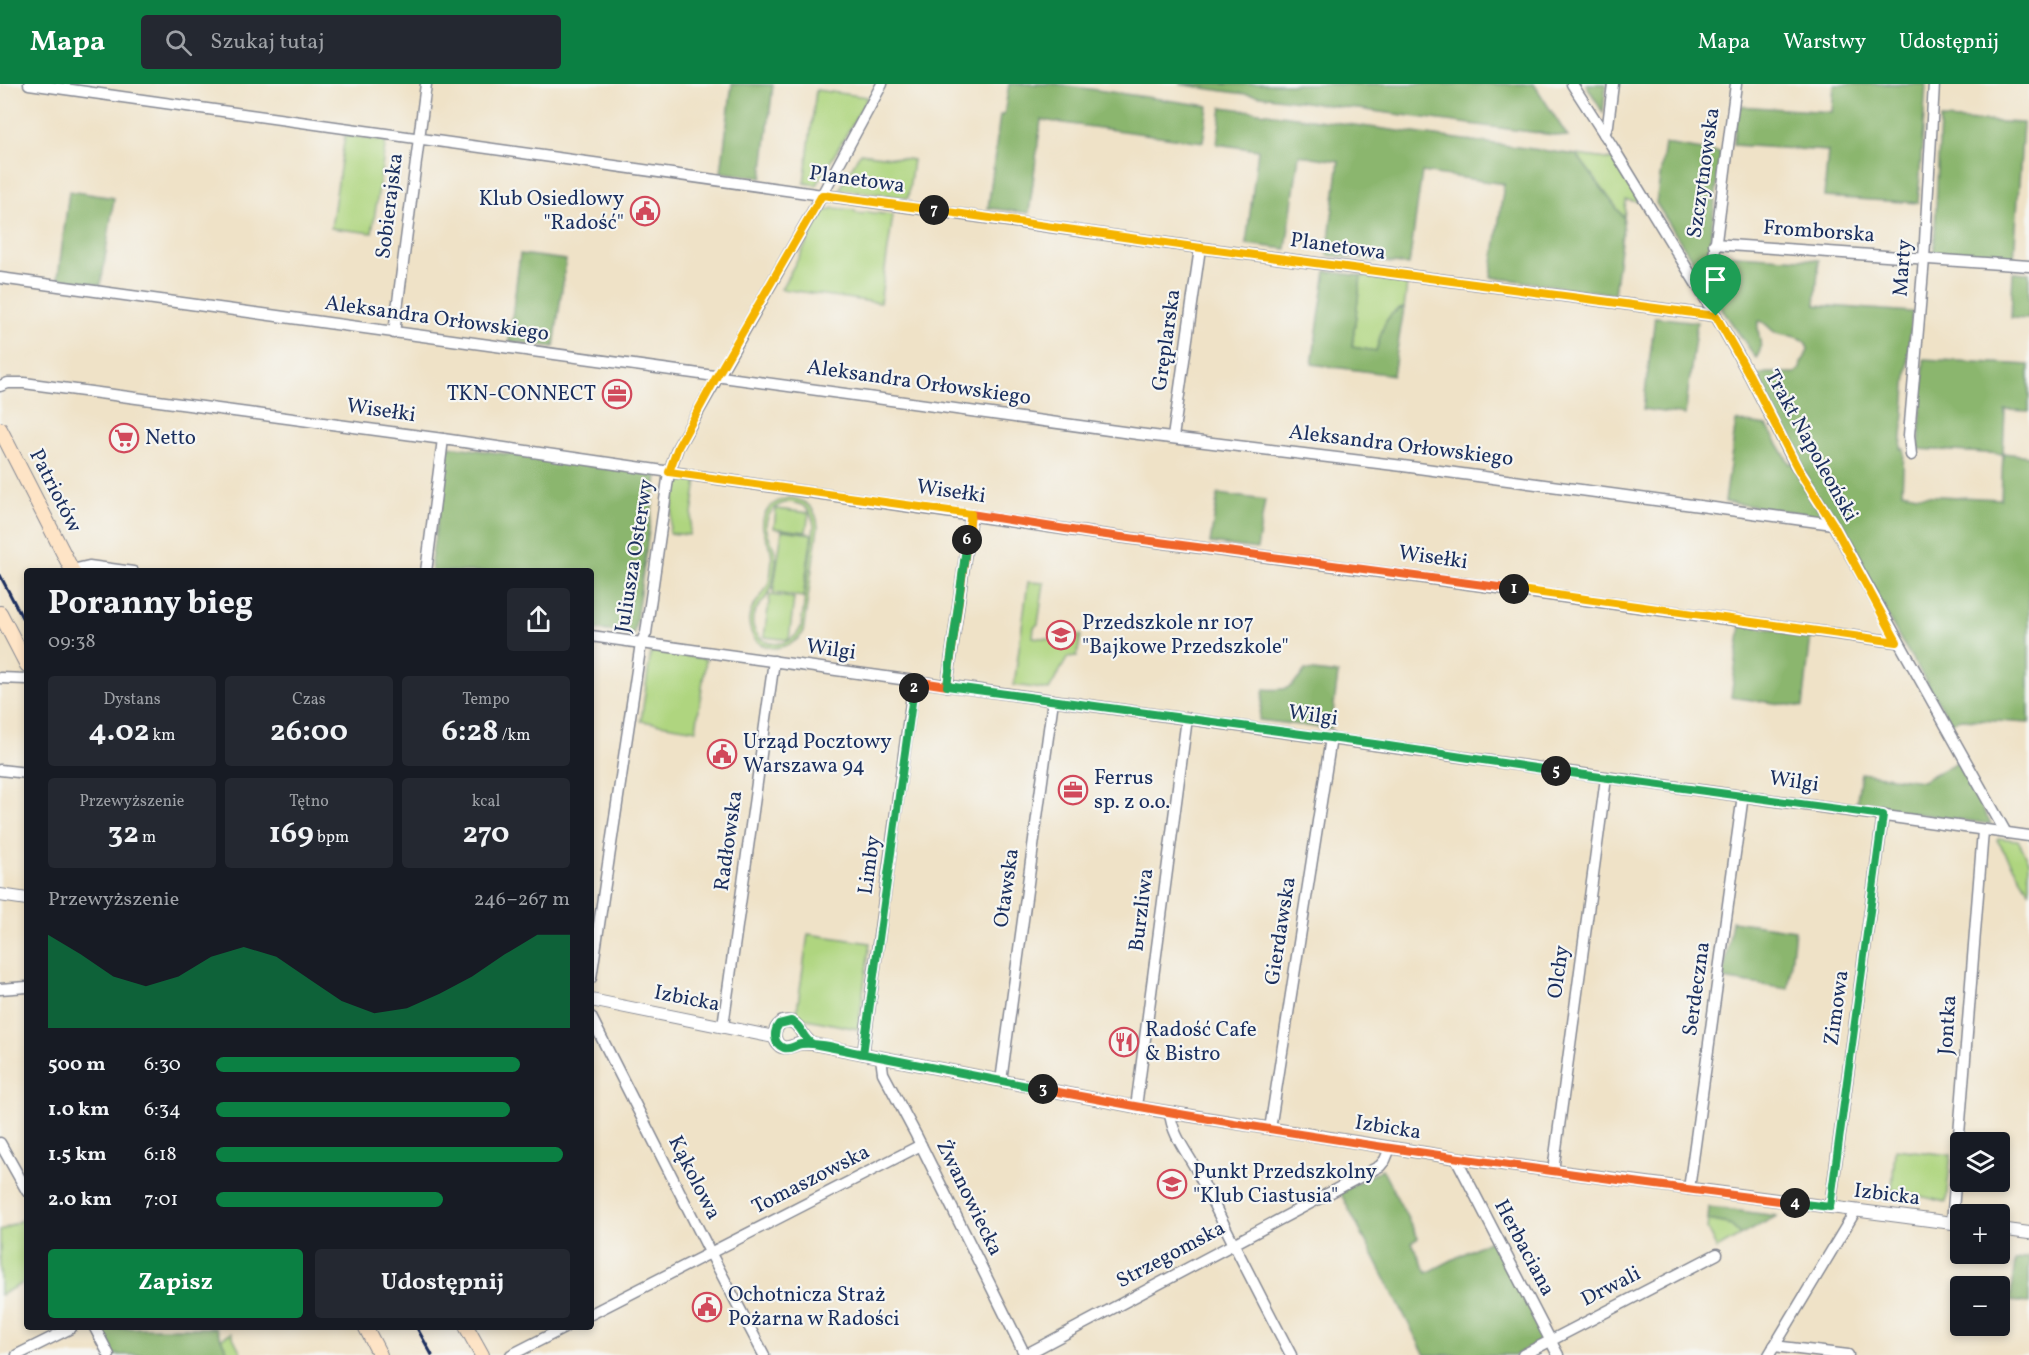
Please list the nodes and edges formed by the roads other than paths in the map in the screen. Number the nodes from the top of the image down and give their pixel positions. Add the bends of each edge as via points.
1 (29, 84) edge
2 (426, 84) edge
3 (882, 84) edge
4 (1572, 84) edge
5 (1612, 84) edge
6 (1736, 84) edge
7 (1934, 84) edge
8 (1604, 134) junction
9 (418, 138) junction
10 (822, 195) junction
11 (1714, 244) junction
12 (1200, 248) junction
13 (1924, 259) junction
14 (2029, 266) edge
15 (0, 278) edge
16 (1708, 304) junction
17 (1716, 316) junction
18 (394, 333) junction
19 (717, 376) junction
20 (0, 386) edge
21 (0, 429) edge
22 (1173, 437) junction
23 (443, 439) junction
24 (1911, 455) dead end
25 (669, 472) junction
26 (971, 514) junction
27 (1833, 524) junction
28 (71, 568) edge
29 (83, 568) edge
30 (104, 568) edge
31 (426, 568) edge
32 (0, 613) edge
33 (594, 636) edge
34 (1897, 642) junction
35 (641, 643) junction
36 (24, 659) edge
37 (774, 661) junction
38 (0, 678) edge
39 (24, 679) edge
40 (915, 681) junction
41 (947, 686) junction
42 (1053, 700) junction
43 (1187, 718) junction
44 (1331, 738) junction
45 (0, 770) edge
46 (24, 773) edge
47 (1606, 778) junction
48 (1743, 795) junction
49 (1883, 815) junction
50 (1983, 831) junction
51 (2006, 833) junction
52 (2029, 836) edge
53 (0, 895) edge
54 (24, 899) edge
55 (594, 958) edge
56 (24, 987) edge
57 (0, 989) edge
58 (594, 1001) edge
59 (594, 1023) edge
60 (723, 1026) junction
61 (774, 1037) junction
62 (800, 1038) junction
63 (863, 1054) junction
64 (881, 1058) junction
65 (1001, 1081) junction
66 (1136, 1107) junction
67 (1170, 1113) junction
68 (1270, 1129) junction
69 (0, 1143) edge
70 (921, 1144) junction
71 (1390, 1148) junction
72 (1456, 1158) junction
73 (1552, 1171) junction
74 (24, 1186) edge
75 (1689, 1189) junction
76 (1957, 1204) edge
77 (1830, 1207) junction
78 (1856, 1210) junction
79 (1950, 1222) edge
80 (2010, 1230) edge
81 (2029, 1233) edge
82 (1233, 1244) junction
83 (711, 1254) junction
84 (1717, 1254) dead end
85 (594, 1312) edge
86 (67, 1330) edge
87 (96, 1330) edge
88 (367, 1330) edge
89 (468, 1330) edge
90 (560, 1330) edge
91 (1550, 1340) junction
92 (1771, 1350) edge
93 (17, 1355) edge
94 (109, 1355) edge
95 (380, 1355) edge
96 (482, 1355) edge
97 (512, 1355) edge
98 (765, 1355) edge
99 (1025, 1355) edge
100 (1291, 1355) edge
101 (1523, 1355) edge
102 (1558, 1355) edge
103 (1848, 1355) edge

1 - 9 street, Planetowa
2 - 9 street, Sobierajska
3 - 10 street, Juliusza Osterwy
4 - 8 street, Trakt Napoleoński
5 - 8 street
6 - 11 street, Szczytnowska
7 - 13 street, Marty
8 - 16 street, Trakt Napoleoński
9 - 10 street, Planetowa
9 - 18 street, Sobierajska
10 - 12 street, Planetowa
10 - 19 street, Juliusza Osterwy
11 - 13 street, Fromborska
11 - 16 street, Szczytnowska
12 - 17 street, Planetowa
12 - 22 street, Gręplarska
13 - 14 street, Fromborska
13 - 24 street, Marty via 1909,435
15 - 18 street, Aleksandra Orłowskiego
16 - 17 street, Trakt Napoleoński
17 - 27 street, Trakt Napoleoński via 1798,469
18 - 19 street, Aleksandra Orłowskiego
19 - 22 street, Aleksandra Orłowskiego
19 - 25 street, Juliusza Osterwy via 678,447
20 - 23 street, Wisełki via 24,382
21 - 28 main road, Patriotów
22 - 27 street, Aleksandra Orłowskiego
23 - 25 street, Wisełki
23 - 31 street
25 - 26 street, Wisełki
25 - 35 street, Juliusza Osterwy via 646,633
26 - 34 street, Wisełki
26 - 41 street
27 - 34 street, Trakt Napoleoński
29 - 30 street
32 - 36 main road
33 - 35 street, Wilgi
34 - 51 street, Trakt Napoleoński
35 - 37 street, Wilgi
35 - 55 street, Juliusza Osterwy
37 - 40 street, Wilgi
37 - 60 street, Radłowska
38 - 39 street
40 - 41 street, Wilgi
40 - 63 street, Limby
41 - 42 street, Wilgi
42 - 43 street, Wilgi
42 - 65 street, Otawska
43 - 44 street, Wilgi
43 - 66 street, Burzliwa
44 - 47 street, Wilgi
44 - 68 street, Gierdawska
45 - 46 street
47 - 48 street, Wilgi
47 - 73 street, Olchy
48 - 49 street, Wilgi
48 - 75 street, Serdeczna
49 - 50 street, Wilgi
49 - 77 street, Zimowa
50 - 51 street, Wilgi
50 - 76 street, Jontka
51 - 52 street, Wilgi
53 - 54 street
56 - 57 street
58 - 60 street, Izbicka
59 - 83 street, Kąkolowa
60 - 61 street, Izbicka
61 - 62 street via 777,1044 786,1048
61 - 62 street via 776,1027 787,1021 796,1023
62 - 63 street, Izbicka
63 - 64 street, Izbicka
64 - 65 street, Izbicka
64 - 70 street, Żwanowiecka via 883,1073
65 - 66 street, Izbicka
66 - 67 street, Izbicka
67 - 68 street, Izbicka
67 - 82 street via 1174,1131
68 - 71 street, Izbicka
69 - 74 street
70 - 83 street, Tomaszowska
70 - 99 street, Żwanowiecka
71 - 72 street, Izbicka
71 - 82 street, Strzegomska via 1380,1166
72 - 73 street, Izbicka
72 - 91 street, Herbaciana
73 - 75 street, Izbicka
75 - 77 street, Izbicka
77 - 78 street, Izbicka
78 - 79 street, Izbicka
78 - 92 street
80 - 81 street
82 - 99 street, Strzegomska
82 - 100 street
83 - 85 street, Tomaszowska
83 - 98 street, Kąkolowa
84 - 91 street, Drwali
86 - 93 street
87 - 94 street
88 - 95 main road
89 - 96 main road
90 - 97 street
91 - 101 street, Drwali
91 - 102 street, Herbaciana
92 - 103 street

